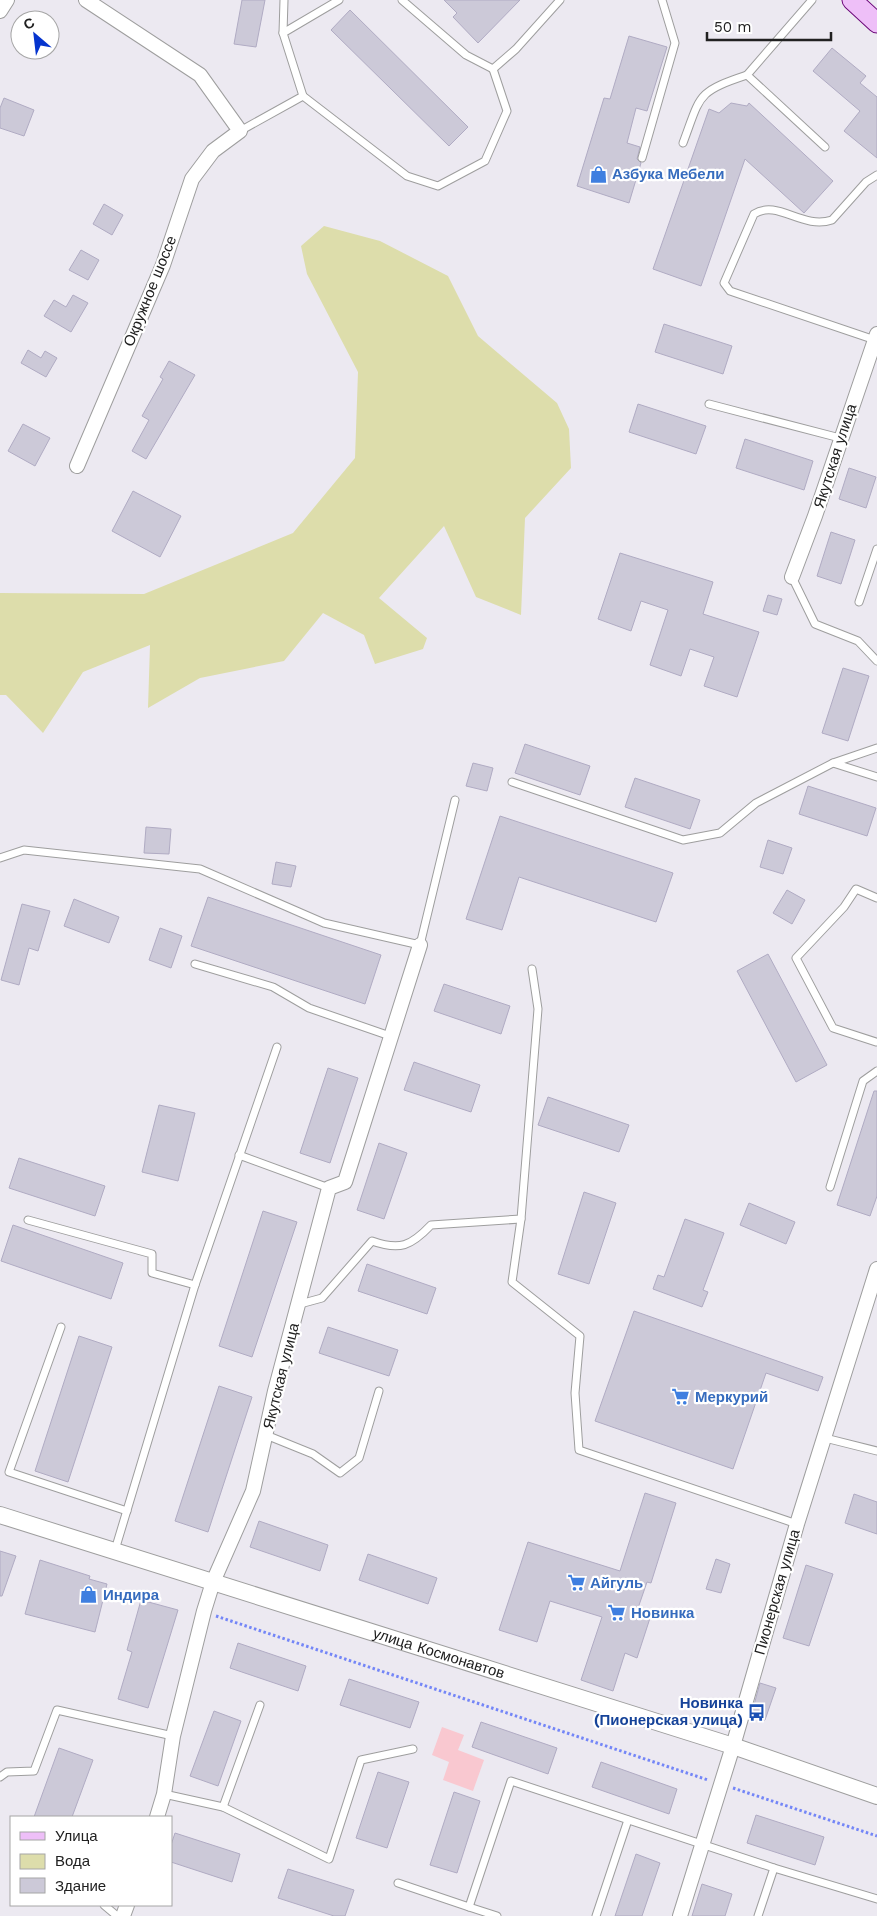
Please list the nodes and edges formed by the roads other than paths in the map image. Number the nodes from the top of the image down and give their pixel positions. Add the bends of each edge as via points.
1 (7, 0) edge
2 (86, 0) edge
3 (284, 0) edge
4 (339, 0) edge
5 (402, 0) edge
6 (560, 0) edge
7 (662, 0) edge
8 (812, 0) edge
9 (852, 0) edge
10 (0, 11) edge
11 (877, 23) edge
12 (283, 34) junction
13 (493, 69) junction
14 (747, 74) junction
15 (303, 96) junction
16 (240, 131) junction
17 (683, 143) dead end
18 (825, 147) dead end
19 (642, 158) dead end
20 (877, 174) edge
21 (876, 337) edge
22 (709, 404) dead end
23 (840, 438) junction
24 (77, 466) dead end
25 (877, 549) edge
26 (792, 576) joint
27 (859, 602) dead end
28 (877, 661) edge
29 (877, 748) edge
30 (833, 763) junction
31 (877, 777) edge
32 (512, 782) dead end
33 (455, 800) dead end
34 (0, 858) edge
35 (877, 898) edge
36 (420, 945) junction
37 (195, 964) dead end
38 (532, 969) dead end
39 (390, 1036) junction
40 (877, 1041) edge
41 (277, 1047) dead end
42 (877, 1072) edge
43 (240, 1155) junction
44 (830, 1187) dead end
45 (328, 1188) junction
46 (521, 1219) junction
47 (28, 1220) dead end
48 (877, 1269) edge
49 (195, 1285) junction
50 (300, 1304) junction
51 (61, 1327) dead end
52 (379, 1391) dead end
53 (266, 1435) junction
54 (825, 1438) junction
55 (877, 1451) edge
56 (127, 1511) junction
57 (0, 1515) edge
58 (797, 1524) junction
59 (115, 1550) junction
60 (213, 1582) junction
61 (260, 1705) dead end
62 (173, 1736) junction
63 (733, 1746) junction
64 (413, 1749) dead end
65 (0, 1777) edge
66 (164, 1794) junction
67 (877, 1796) edge
68 (223, 1807) junction
69 (156, 1816) edge
70 (628, 1820) junction
71 (703, 1844) junction
72 (774, 1868) junction
73 (398, 1883) dead end
74 (877, 1899) edge
75 (105, 1906) edge
76 (469, 1906) junction
77 (117, 1916) edge
78 (497, 1916) edge
79 (596, 1916) edge
80 (680, 1916) edge
81 (758, 1916) edge

1 - 10 street
2 - 16 street via 200,75
3 - 12 lane
4 - 12 lane
5 - 13 lane via 466,55
6 - 13 lane via 516,49
7 - 19 lane via 675,43
8 - 14 lane
9 - 11 main road
12 - 15 lane
13 - 15 lane via 506,111 485,161 438,186 407,176
14 - 17 lane via 717,85 700,98
14 - 18 lane
15 - 16 lane, Окружное шоссе
16 - 24 street, Окружное шоссе via 214,151 192,179 163,264
20 - 21 lane via 832,220 812,223 772,209 761,209 754,214 724,283 730,291
21 - 23 street, Якутская улица
22 - 23 lane
23 - 26 street, Якутская улица
25 - 27 lane
26 - 28 lane via 815,624 858,641
29 - 30 lane
30 - 31 lane
30 - 32 lane via 756,803 720,833 683,840
33 - 36 lane
34 - 36 lane via 24,850 200,869 324,923
35 - 40 lane via 856,889 844,907 796,958 833,1028
36 - 39 street
37 - 39 lane via 273,987 308,1008
38 - 46 lane via 538,1009
39 - 45 street via 345,1182
41 - 43 lane
42 - 44 lane via 863,1081
43 - 45 lane
43 - 49 lane
45 - 50 street, Якутская улица
46 - 50 lane via 431,1225 416,1241 390,1247 372,1241 322,1298
46 - 58 lane via 512,1282 580,1336 575,1392 579,1450
47 - 49 lane via 152,1254 152,1273
48 - 54 street, Пионерская улица
49 - 56 lane
50 - 53 street, Якутская улица
51 - 56 lane via 9,1472
52 - 53 lane via 359,1458 340,1473 313,1454
53 - 60 street, Якутская улица via 254,1491
54 - 55 lane
54 - 58 street, Пионерская улица
56 - 59 lane
57 - 59 street, улица Космонавтов
58 - 63 street, Пионерская улица
59 - 60 street, улица Космонавтов
60 - 62 street, Якутская улица
60 - 63 street, улица Космонавтов
61 - 68 lane
62 - 65 lane via 57,1710 34,1771 7,1772
62 - 66 street, Якутская улица
63 - 67 street, улица Космонавтов
63 - 71 street, Пионерская улица
64 - 68 lane via 361,1760 329,1859
66 - 68 lane
66 - 69 street, Якутская улица
70 - 71 lane
70 - 76 lane via 511,1781
70 - 79 lane
71 - 72 lane
71 - 80 street, Пионерская улица
72 - 74 lane
72 - 81 lane
73 - 76 lane
75 - 77 lane
76 - 78 lane

